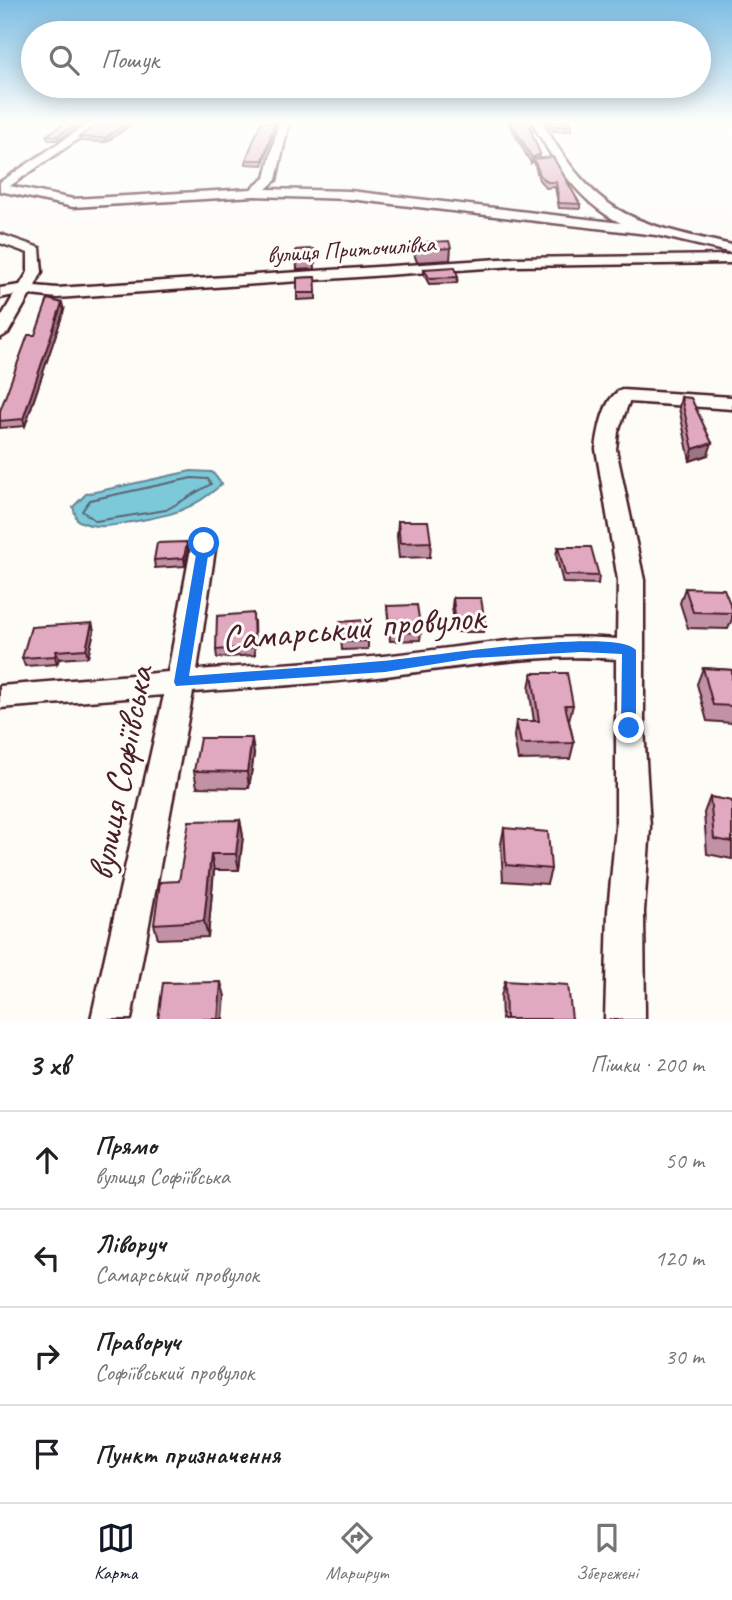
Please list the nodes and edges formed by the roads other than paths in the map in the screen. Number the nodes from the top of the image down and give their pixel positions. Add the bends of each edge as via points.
1 (26, 170) edge
2 (273, 170) edge
3 (570, 170) edge
4 (0, 187) edge
5 (254, 192) junction
6 (611, 214) junction
7 (592, 222) junction
8 (662, 232) junction
9 (0, 238) edge
10 (732, 249) edge
11 (732, 259) edge
12 (22, 289) junction
13 (0, 293) edge
14 (0, 333) edge
15 (732, 403) edge
16 (204, 543) dead end
17 (629, 650) junction
18 (181, 682) junction
19 (0, 697) edge
20 (111, 1019) edge
21 (625, 1019) edge

1 - 4 street
2 - 5 street via 270,180
3 - 6 street
4 - 5 street via 73,203
5 - 7 street via 351,195
6 - 7 street
6 - 8 street
7 - 8 street
8 - 10 street
9 - 12 street via 35,251 35,272
11 - 12 street, вулиця Приточилівка via 515,262 57,293
12 - 13 street, вулиця Приточилівка
12 - 14 street
15 - 17 street via 622,396 606,449 631,580
16 - 18 street, вулиця Софіївська
17 - 18 street, Самарський провулок via 581,646 472,653 385,666
17 - 21 street via 633,827
18 - 19 street, Самарський провулок
18 - 20 street, вулиця Софіївська

